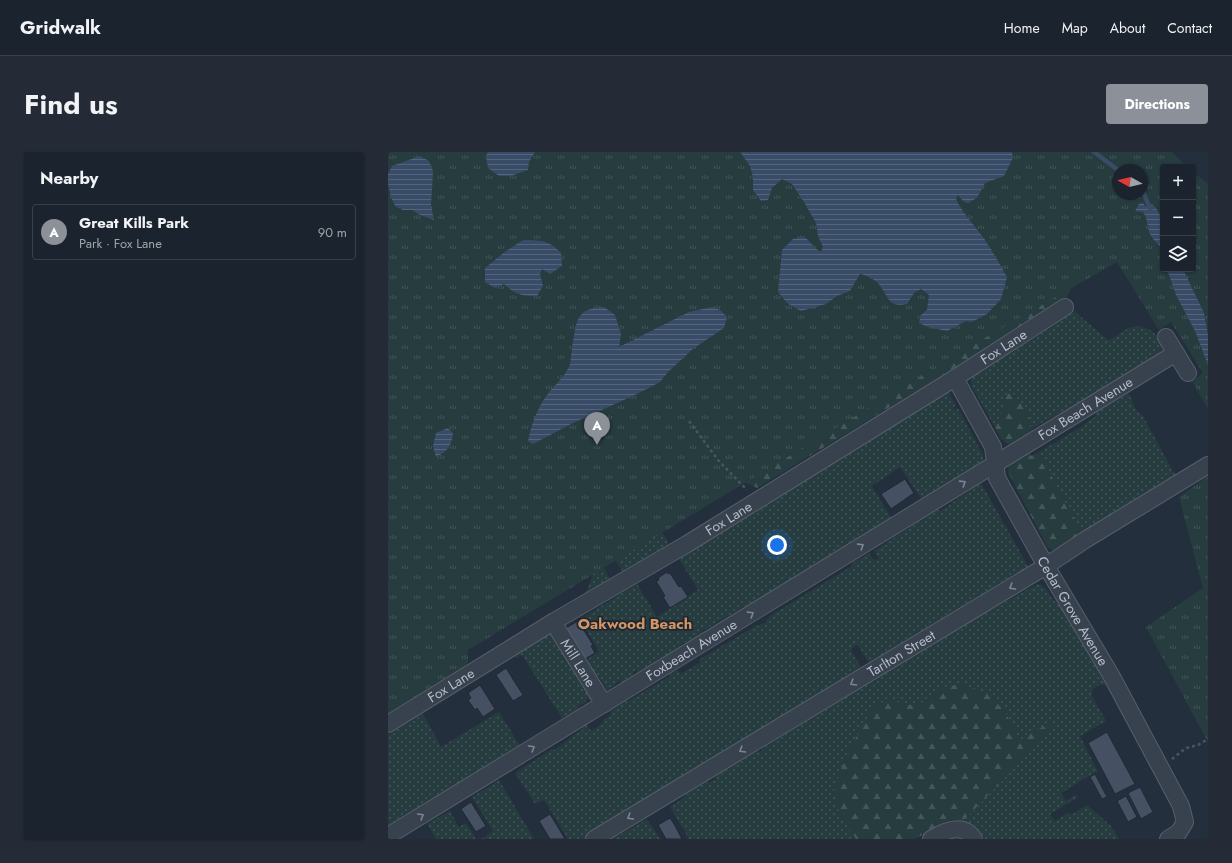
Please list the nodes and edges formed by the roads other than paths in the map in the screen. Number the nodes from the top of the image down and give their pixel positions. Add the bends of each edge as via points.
1 (1065, 307) dead end
2 (1166, 337) dead end
3 (1176, 353) junction
4 (1188, 373) dead end
5 (955, 378) junction
6 (995, 463) junction
7 (1208, 465) edge
8 (1046, 566) junction
9 (553, 622) junction
10 (604, 704) junction
11 (388, 724) edge
12 (388, 836) edge
13 (594, 839) edge
14 (931, 839) edge
15 (974, 839) edge
16 (1168, 839) edge

1 - 5 street, Fox Lane
2 - 3 street
3 - 4 street
3 - 6 street, Fox Beach Avenue
5 - 6 street, Cedar Grove Avenue via 993,447
5 - 9 street, Fox Lane via 687,544
6 - 8 street, Cedar Grove Avenue via 996,478
10 -> 6 street, Foxbeach Avenue
7 - 8 street, Tarlton Street
8 -> 13 street, Tarlton Street
8 - 16 street, Cedar Grove Avenue via 1111,676 1181,806 1185,822 1179,832
9 - 10 street, Mill Lane
9 - 11 street, Fox Lane
12 -> 10 street, Foxbeach Avenue
14 - 15 street via 950,829 965,831

